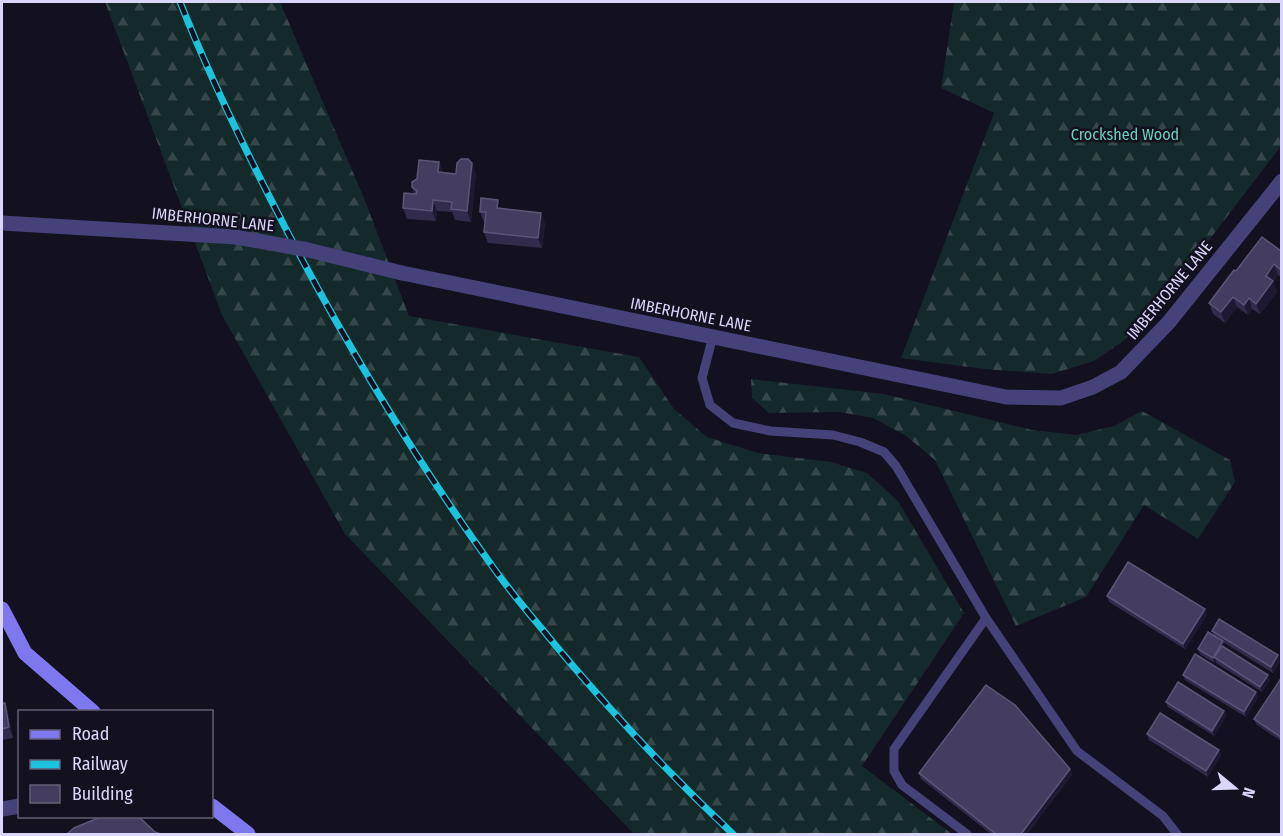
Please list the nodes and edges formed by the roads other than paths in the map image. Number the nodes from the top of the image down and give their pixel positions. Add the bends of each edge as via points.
1 (1281, 181) edge
2 (2, 223) edge
3 (713, 336) junction
4 (2, 609) edge
5 (986, 618) junction
6 (92, 710) edge
7 (18, 806) edge
8 (213, 807) edge
9 (2, 809) edge
10 (248, 834) edge
11 (967, 834) edge
12 (1177, 834) edge

1 - 3 street, IMBERHORNE LANE via 1169,322 1121,372 1094,387 1061,398 1006,398
2 - 3 street, IMBERHORNE LANE, bridge via 236,237
3 - 5 lane via 702,378 710,405 733,423 770,431 833,435 884,452
4 - 6 main road via 25,653
5 - 11 lane via 894,750 894,771 902,785
5 - 12 lane via 1077,751 1163,816
7 - 9 street
8 - 10 main road

